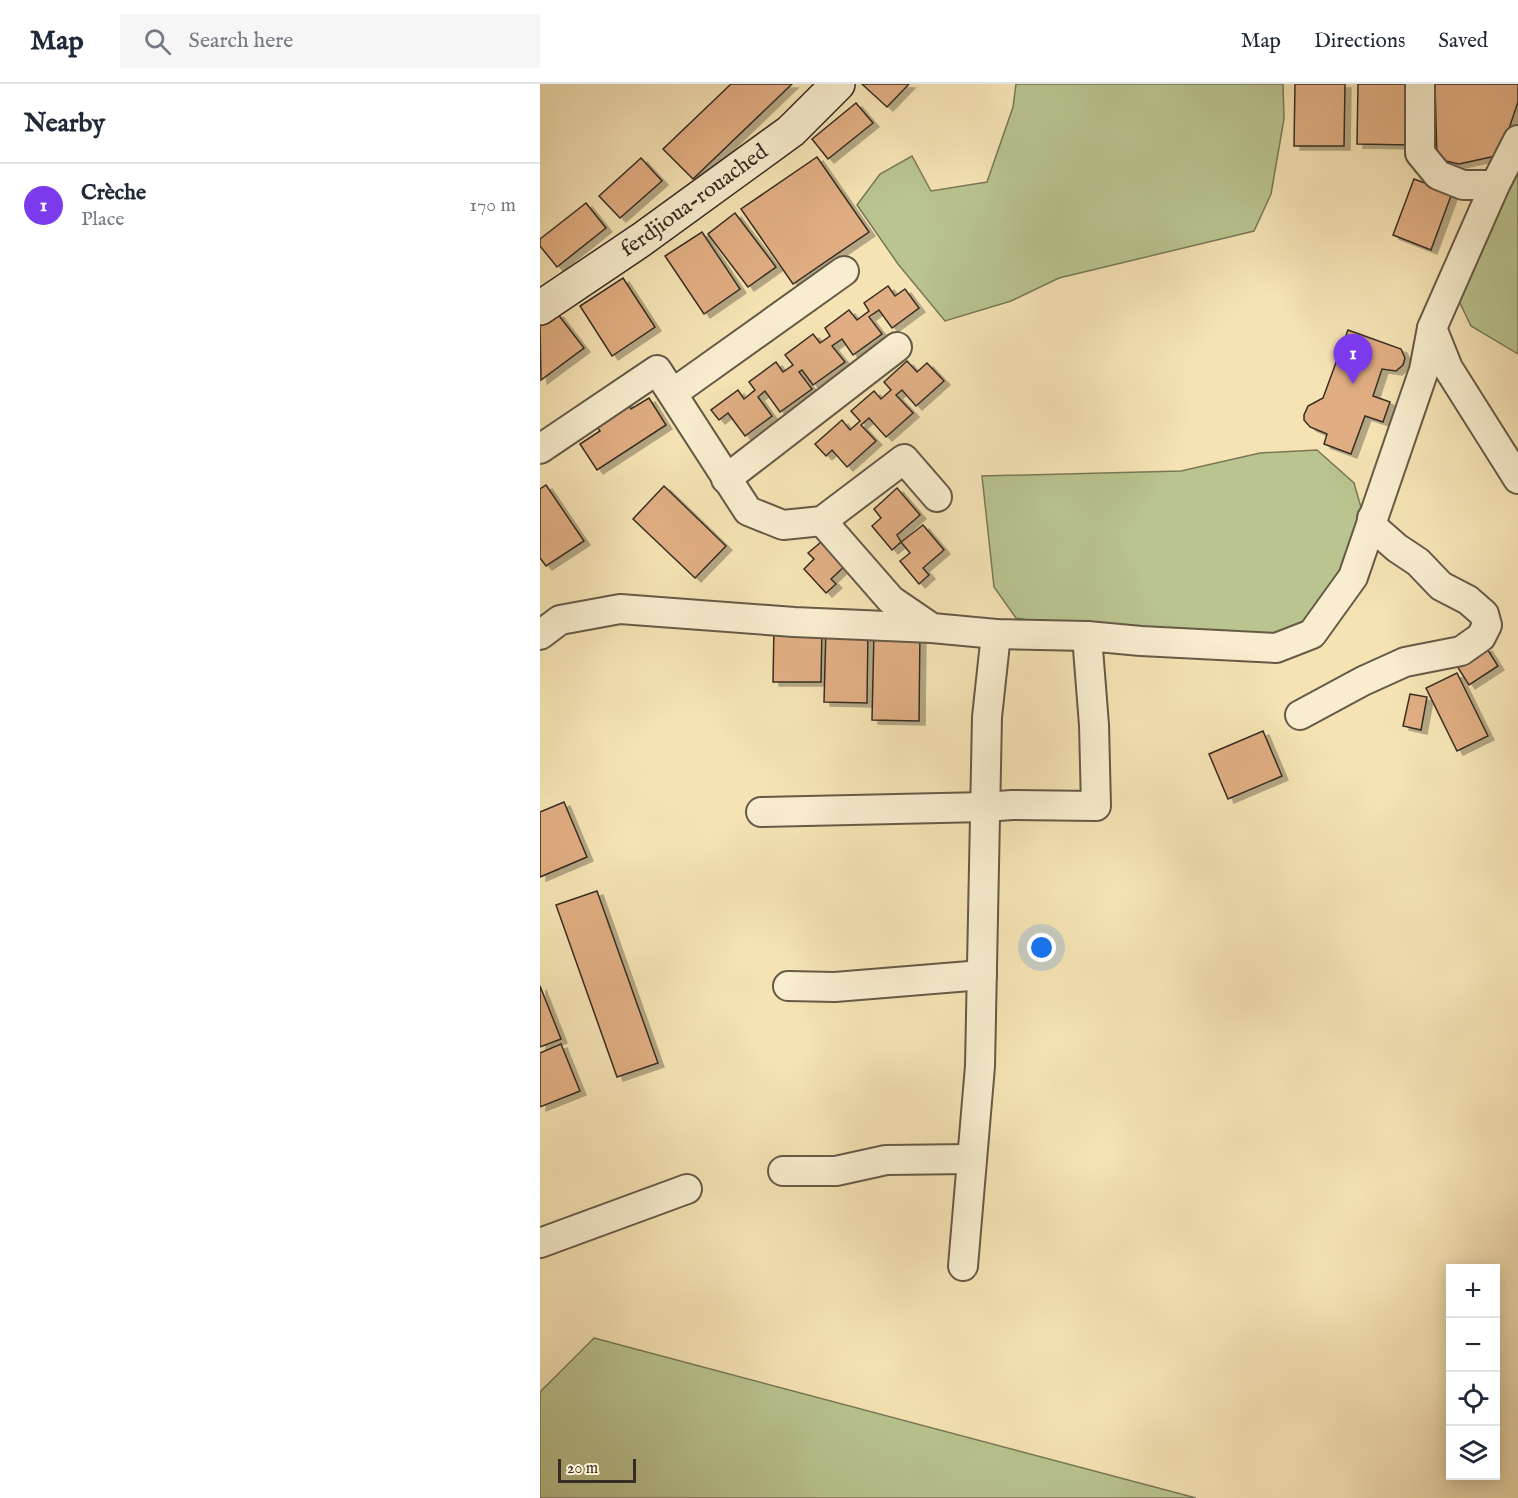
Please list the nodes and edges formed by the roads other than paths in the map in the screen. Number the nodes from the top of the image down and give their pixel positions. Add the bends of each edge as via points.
1 (838, 84) edge
2 (1420, 84) edge
3 (1518, 140) edge
4 (1495, 185) junction
5 (844, 271) dead end
6 (540, 309) edge
7 (1432, 328) junction
8 (897, 347) dead end
9 (673, 393) junction
10 (540, 449) edge
11 (726, 479) junction
12 (1518, 479) edge
13 (937, 497) dead end
14 (1372, 518) junction
15 (822, 521) junction
16 (933, 628) junction
17 (996, 634) junction
18 (540, 635) edge
19 (1088, 636) junction
20 (1300, 715) dead end
21 (985, 807) junction
22 (761, 812) dead end
23 (982, 975) junction
24 (788, 986) dead end
25 (971, 1159) junction
26 (783, 1171) dead end
27 (687, 1189) dead end
28 (540, 1243) edge
29 (963, 1266) dead end

1 - 6 main road, ferdjioua-rouached via 791,130
2 - 4 street via 1420,153 1438,174 1462,185
3 - 4 street
4 - 7 street
5 - 9 street
7 - 12 street via 1448,368
7 - 14 street via 1424,370
8 - 11 street
9 - 10 street via 657,370
9 - 11 street
11 - 15 street via 748,511 783,525
13 - 15 street via 904,459
14 - 19 street via 1353,577 1312,634 1275,648
14 - 20 street via 1373,527 1418,562 1441,586 1468,600 1484,614 1486,625 1481,637 1461,651 1405,662
15 - 16 street via 891,600
16 - 17 street
16 - 18 street via 620,609 560,620
17 - 19 street
17 - 21 street via 987,717
19 - 21 street via 1096,806
21 - 22 street
21 - 23 street
23 - 24 street via 835,987
23 - 25 street via 980,1066
25 - 26 street via 886,1160 836,1171
25 - 29 street
27 - 28 street

